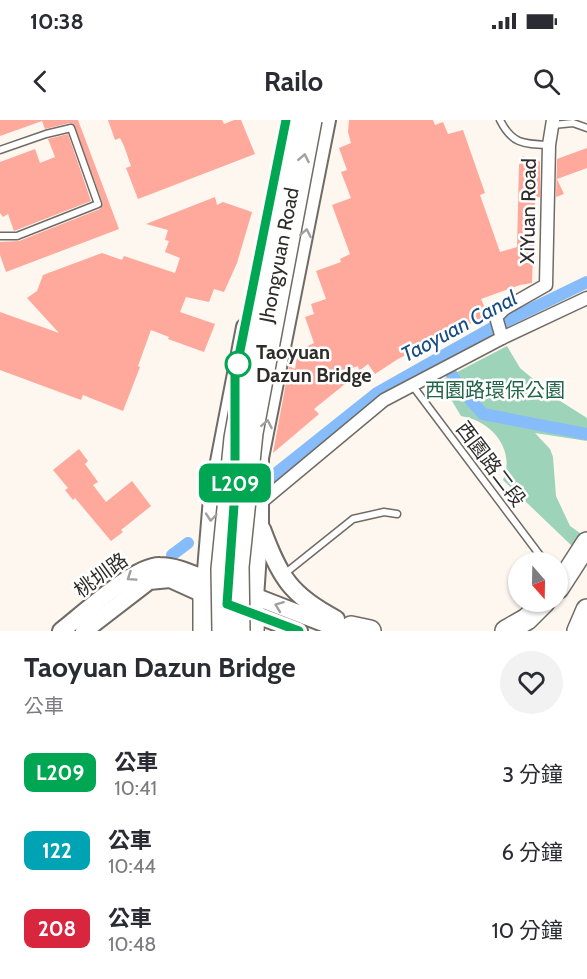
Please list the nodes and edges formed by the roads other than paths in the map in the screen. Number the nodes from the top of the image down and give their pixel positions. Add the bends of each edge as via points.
1 (286, 120) edge
2 (293, 120) edge
3 (311, 120) edge
4 (327, 120) edge
5 (500, 120) edge
6 (553, 122) edge
7 (587, 128) edge
8 (549, 145) junction
9 (0, 150) edge
10 (0, 236) edge
11 (587, 298) edge
12 (502, 338) junction
13 (235, 376) junction
14 (412, 385) junction
15 (259, 504) junction
16 (398, 514) dead end
17 (260, 524) junction
18 (587, 543) edge
19 (537, 552) edge
20 (568, 572) edge
21 (283, 575) junction
22 (205, 587) junction
23 (228, 596) junction
24 (587, 610) edge
25 (534, 612) edge
26 (254, 614) edge
27 (356, 630) edge
28 (61, 631) edge
29 (84, 631) edge
30 (204, 631) edge
31 (223, 631) edge
32 (228, 631) edge
33 (239, 631) edge
34 (298, 631) edge
35 (506, 631) edge
36 (578, 631) edge

1 - 13 main road, Jhongyuan Road
2 - 31 highway, bridge via 235,438 222,569
33 -> 3 highway, bridge via 238,567 252,433
15 -> 4 main road, Jhongyuan Road via 260,458
5 - 8 lane via 507,135 526,145
6 - 7 lane
6 - 8 street, XiYuan Road
8 - 12 street, XiYuan Road via 546,285 496,317
9 - 10 lane via 71,128 98,204 17,236
11 - 12 street
12 - 14 street
13 -> 22 main road, Jhongyuan Road via 212,498
13 - 23 main road via 235,491
14 - 15 street via 384,400
14 - 19 lane, 西園路二段
15 - 17 main road, Jhongyuan Road
16 - 21 lane via 384,512 353,519
17 - 21 main road
17 - 26 main road, Jhongyuan Road
18 - 20 highway
21 - 27 main road via 294,591
22 - 23 main road
22 -> 28 main road, 桃圳路 via 172,567 151,566 134,574
22 - 29 main road, 桃圳路 via 170,579 149,581
22 - 30 highway
23 - 26 main road
23 - 32 highway
24 - 36 highway
25 - 35 highway
27 -> 26 main road
26 - 34 main road

